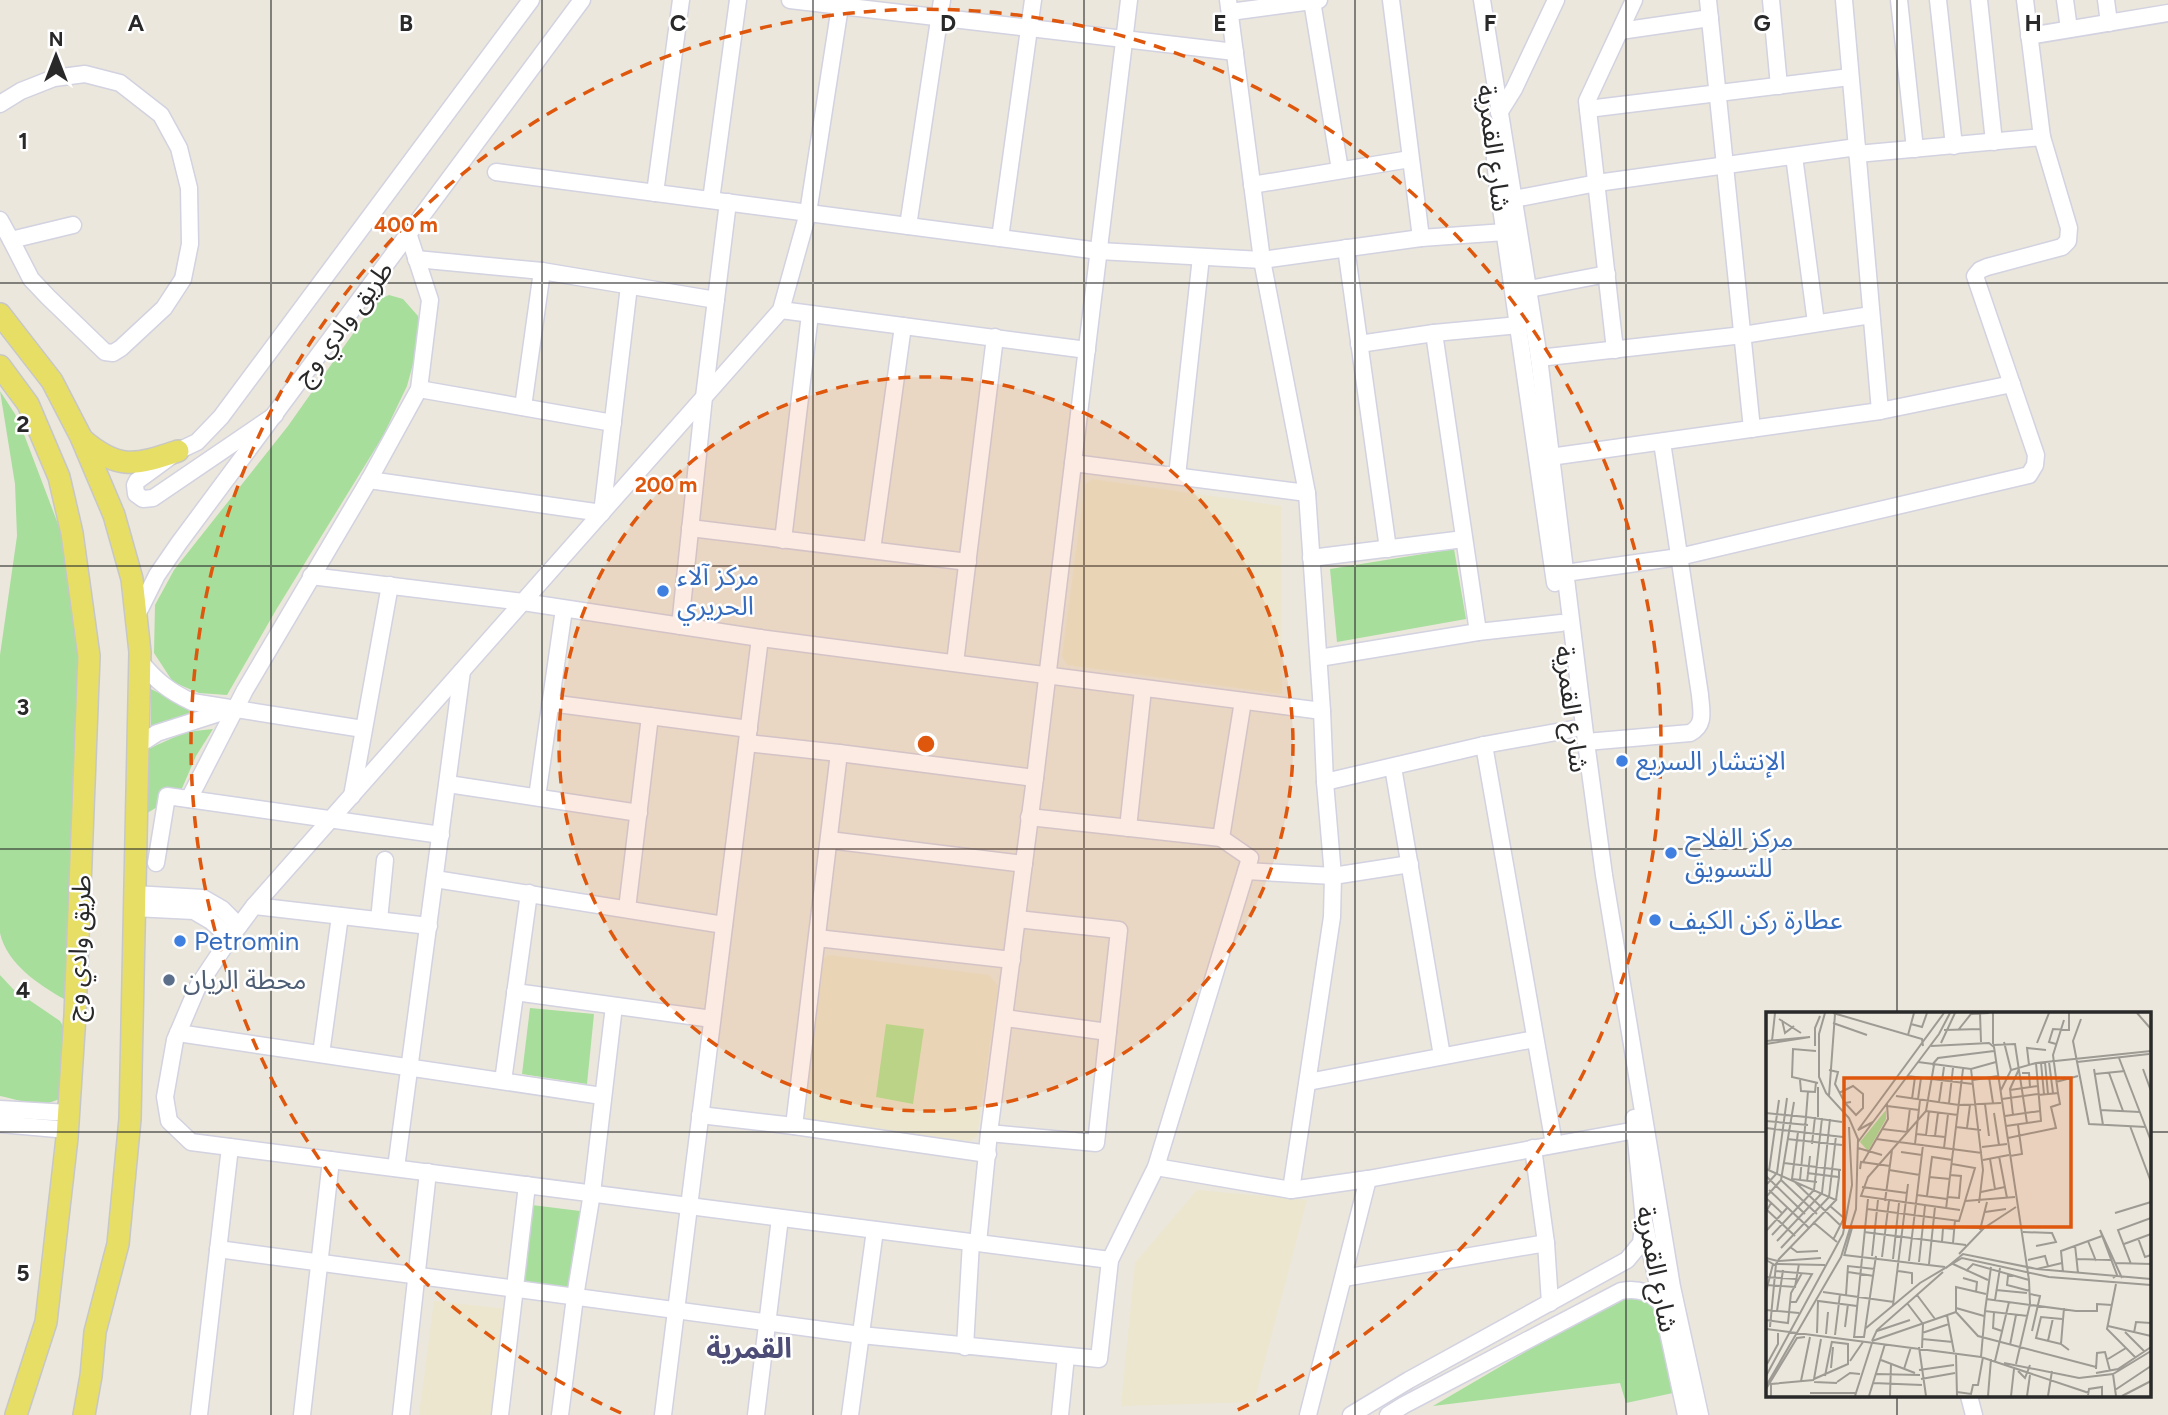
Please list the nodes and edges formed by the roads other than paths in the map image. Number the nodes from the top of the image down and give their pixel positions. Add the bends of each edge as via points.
1 (531, 0) edge
2 (582, 0) edge
3 (681, 0) edge
4 (738, 0) edge
5 (790, 0) edge
6 (942, 0) edge
7 (1033, 0) edge
8 (1129, 0) edge
9 (1319, 0) edge
10 (1391, 0) edge
11 (1475, 0) edge
12 (1482, 0) edge
13 (1556, 0) edge
14 (1634, 0) edge
15 (1708, 0) edge
16 (1771, 0) edge
17 (1844, 0) edge
18 (1899, 0) edge
19 (1938, 0) edge
20 (1979, 0) edge
21 (2025, 0) edge
22 (2065, 0) edge
23 (2106, 0) edge
24 (1312, 1) edge
25 (840, 3) edge
26 (1229, 6) edge
27 (2149, 8) edge
28 (2168, 13) edge
29 (939, 18) junction
30 (1710, 18) junction
31 (2109, 23) junction
32 (1029, 28) junction
33 (2069, 29) junction
34 (1620, 31) junction
35 (2029, 36) junction
36 (1125, 39) junction
37 (1235, 52) junction
38 (1850, 77) junction
39 (1779, 86) junction
40 (1718, 93) junction
41 (0, 104) edge
42 (1588, 109) junction
43 (1499, 113) junction
44 (2042, 137) junction
45 (1994, 142) junction
46 (1954, 146) junction
47 (1916, 149) junction
48 (1857, 151) junction
49 (1794, 156) junction
50 (1410, 159) junction
51 (1725, 165) junction
52 (1340, 170) junction
53 (496, 172) dead end
54 (1597, 183) junction
55 (1252, 185) junction
56 (654, 193) junction
57 (1514, 199) junction
58 (720, 201) junction
59 (808, 213) junction
60 (0, 220) edge
61 (73, 225) dead end
62 (908, 226) junction
63 (1505, 232) junction
64 (409, 236) junction
65 (1000, 238) junction
66 (1421, 238) junction
67 (11, 240) junction
68 (1346, 248) junction
69 (1099, 251) junction
70 (1201, 257) junction
71 (416, 259) junction
72 (1262, 260) junction
73 (542, 271) junction
74 (1607, 274) junction
75 (629, 286) junction
76 (1529, 289) junction
77 (716, 300) junction
78 (781, 310) junction
79 (0, 314) edge
80 (810, 314) junction
81 (1871, 315) junction
82 (1816, 323) junction
83 (1519, 325) junction
84 (903, 326) junction
85 (1434, 333) junction
86 (1743, 335) junction
87 (995, 337) junction
88 (1359, 344) junction
89 (1087, 350) junction
90 (1615, 350) junction
91 (1539, 358) junction
92 (0, 366) edge
93 (2012, 384) junction
94 (419, 389) junction
95 (704, 397) junction
96 (523, 407) junction
97 (1880, 411) junction
98 (275, 415) junction
99 (613, 423) junction
100 (1752, 429) junction
101 (81, 437) junction
102 (1662, 442) junction
103 (178, 451) junction
104 (1550, 457) junction
105 (1073, 463) junction
106 (1177, 476) junction
107 (369, 480) junction
108 (1307, 493) junction
109 (602, 513) junction
110 (690, 528) junction
111 (1464, 539) junction
112 (783, 540) junction
113 (1388, 549) junction
114 (872, 550) junction
115 (1679, 556) junction
116 (1311, 558) junction
117 (968, 562) junction
118 (1565, 573) junction
119 (311, 576) junction
120 (390, 585) junction
121 (523, 603) junction
122 (564, 609) junction
123 (136, 617) junction
124 (1561, 623) junction
125 (680, 626) junction
126 (1478, 632) junction
127 (761, 638) junction
128 (1319, 658) junction
129 (140, 661) junction
130 (955, 663) junction
131 (462, 671) junction
132 (1047, 675) junction
133 (1143, 689) junction
134 (1242, 701) junction
135 (551, 703) junction
136 (235, 708) junction
137 (1322, 711) junction
138 (650, 716) junction
139 (363, 729) junction
140 (1573, 729) junction
141 (748, 736) junction
142 (1586, 742) junction
143 (1484, 745) junction
144 (137, 746) junction
145 (839, 753) junction
146 (1393, 766) junction
147 (1035, 778) junction
148 (1325, 782) junction
149 (448, 784) junction
150 (352, 796) junction
151 (537, 797) junction
152 (188, 799) junction
153 (639, 813) junction
154 (1029, 817) junction
155 (331, 820) junction
156 (1128, 828) junction
157 (442, 835) junction
158 (1221, 838) junction
159 (829, 840) junction
160 (385, 860) dead end
161 (156, 863) dead end
162 (1024, 864) junction
163 (1410, 864) junction
164 (1246, 871) junction
165 (1333, 876) junction
166 (435, 879) junction
167 (530, 894) junction
168 (134, 901) junction
169 (254, 906) junction
170 (628, 909) junction
171 (340, 916) junction
172 (1017, 919) junction
173 (379, 920) junction
174 (724, 925) junction
175 (429, 926) junction
176 (234, 932) junction
177 (817, 938) junction
178 (1012, 960) junction
179 (515, 992) junction
180 (614, 1006) junction
181 (1005, 1017) junction
182 (712, 1018) junction
183 (178, 1032) junction
184 (1108, 1032) junction
185 (1535, 1039) junction
186 (321, 1054) junction
187 (1442, 1056) junction
188 (410, 1067) junction
189 (503, 1081) junction
190 (1308, 1082) junction
191 (603, 1096) junction
192 (0, 1108) edge
193 (699, 1115) junction
194 (68, 1122) junction
195 (0, 1124) edge
196 (794, 1126) junction
197 (1636, 1130) junction
198 (989, 1133) junction
199 (1554, 1144) junction
200 (230, 1147) junction
201 (1533, 1148) junction
202 (988, 1154) junction
203 (331, 1160) junction
204 (1156, 1167) junction
205 (396, 1168) junction
206 (428, 1172) junction
207 (1368, 1179) junction
208 (527, 1185) junction
209 (1292, 1190) junction
210 (592, 1193) junction
211 (688, 1206) junction
212 (780, 1218) junction
213 (1644, 1222) junction
214 (875, 1230) junction
215 (975, 1242) junction
216 (1546, 1243) junction
217 (218, 1249) junction
218 (1110, 1260) junction
219 (320, 1263) junction
220 (417, 1276) junction
221 (1343, 1278) junction
222 (514, 1289) junction
223 (575, 1297) junction
224 (1550, 1303) junction
225 (676, 1311) junction
226 (1665, 1311) junction
227 (46, 1322) junction
228 (767, 1323) junction
229 (95, 1332) junction
230 (861, 1335) junction
231 (965, 1347) junction
232 (1066, 1356) junction
233 (24, 1387) junction
234 (1970, 1398) edge
235 (4, 1415) edge
236 (16, 1415) edge
237 (29, 1415) edge
238 (68, 1415) edge
239 (84, 1415) edge
240 (199, 1415) edge
241 (302, 1415) edge
242 (401, 1415) edge
243 (500, 1415) edge
244 (560, 1415) edge
245 (663, 1415) edge
246 (756, 1415) edge
247 (850, 1415) edge
248 (1060, 1415) edge
249 (1308, 1415) edge
250 (1351, 1415) edge
251 (1388, 1415) edge
252 (1686, 1415) edge
253 (1700, 1415) edge
254 (1974, 1415) edge

1 - 103 street, طريق وادي وج via 228,408 197,442
2 - 64 street, طريق وادي وج
3 - 56 street
4 - 58 street
5 - 25 street
6 - 29 street
7 - 32 street
8 - 36 street
9 - 24 street
10 - 50 street
11 - 63 street, شارع القمرية
12 - 43 street
13 - 43 street
14 - 34 street
15 - 30 street
16 - 39 street
17 - 38 street
18 - 47 street
19 - 46 street
20 - 45 street
21 - 35 street
22 - 33 street
23 - 31 street
24 - 26 street
24 - 52 street
25 - 29 street
25 - 59 street
26 - 37 street
27 - 28 street
27 - 31 street
29 - 32 street
29 - 62 street
30 - 34 street
30 - 40 street
31 - 33 street
32 - 36 street
32 - 65 street
33 - 35 street
34 - 42 street via 1587,101
35 - 44 street
36 - 37 street
36 - 69 street
37 - 55 street
38 - 39 street
38 - 48 street
39 - 40 street
40 - 42 street
40 - 51 street
41 - 67 street via 54,78 85,74 121,83 161,115 179,148 188,188 190,244 183,279 164,308 113,353 105,352 48,297 32,279
42 - 54 street
43 - 57 street
44 - 45 street
44 - 93 street via 2069,228 2068,240 2062,247 1987,267 1975,276
45 - 46 street
46 - 47 street
47 - 48 street
48 - 49 street
48 - 81 street
49 - 51 street
49 - 82 street
50 - 52 street
50 - 66 street
51 - 54 street
51 - 86 street
52 - 55 street
53 - 56 street
54 - 57 street
54 - 74 street
55 - 72 street
56 - 58 street
57 - 76 street
58 - 59 street
58 - 77 street
59 - 62 street
59 - 78 street
60 - 67 street
61 - 67 street
62 - 65 street
63 - 66 street
63 - 83 street, شارع القمرية
64 - 71 street
64 - 98 street, طريق وادي وج
65 - 69 street
66 - 68 street
68 - 72 street
68 - 88 street
69 - 70 street
69 - 89 street
70 - 72 street
70 - 106 street
71 - 73 street
71 - 94 street via 430,300
72 - 108 street
73 - 75 street
73 - 96 street
74 - 76 street
74 - 90 street
75 - 77 street
75 - 99 street
76 - 91 street
77 - 95 street
78 - 80 street
78 - 95 street
79 - 101 main road, طريق وادي وج via 52,381
80 - 84 street
80 - 112 street
81 - 82 street
81 - 97 street
82 - 86 street
83 - 85 street
83 - 124 street, شارع القمرية
84 - 87 street
84 - 114 street
85 - 88 street
85 - 111 street
86 - 90 street
86 - 100 street
87 - 89 street
87 - 117 street
88 - 113 street
89 - 105 street
90 - 91 street
91 - 104 street
92 - 194 main road, طريق وادي وج via 28,404 59,477 72,533 89,656
93 - 97 street
93 - 115 street via 2036,456 2029,475
94 - 96 street
94 - 107 street
95 - 109 street
95 - 110 street
96 - 99 street
97 - 100 street
98 - 103 street, طريق وادي وج via 152,498 139,497 137,481
98 - 123 street, طريق وادي وج via 179,543
99 - 109 street
100 - 102 street
101 - 103 main road via 96,450 123,461 141,463
101 - 123 main road, طريق وادي وج via 114,515 132,579
102 - 104 street
102 - 115 street
104 - 118 street
105 - 106 street
105 - 132 street
106 - 108 street
107 - 109 street
107 - 119 street
108 - 116 street
109 - 121 street
110 - 112 street
110 - 125 street
111 - 113 street
111 - 126 street
112 - 114 street
113 - 116 street
114 - 117 street
115 - 118 street
115 - 142 street via 1702,723 1690,733
116 - 128 street
117 - 130 street
118 - 142 street
119 - 120 street
119 - 136 street
120 - 121 street
120 - 139 street
121 - 122 street
121 - 131 street
122 - 125 street
122 - 135 street
123 - 129 main road, طريق وادي وج
124 - 126 street
124 - 140 street, شارع القمرية
125 - 127 street
126 - 128 street
127 - 130 street
127 - 141 street
128 - 137 street
129 - 136 street via 170,692 192,702
129 - 144 main road, طريق وادي وج
130 - 132 street
131 - 149 street
131 - 150 street
132 - 133 street
132 - 147 street
133 - 134 street
133 - 156 street
134 - 137 street
134 - 158 street
135 - 138 street
135 - 151 street
136 - 139 street
136 - 144 street via 157,733
136 - 152 street
137 - 148 street
138 - 141 street
138 - 153 street
139 - 150 street
140 - 143 street
140 - 197 street, شارع القمرية
141 - 145 street
141 - 174 street
142 - 253 street via 1672,1287
143 - 146 street
143 - 185 street
144 - 168 main road, طريق وادي وج
145 - 147 street
145 - 159 street
146 - 148 street
146 - 163 street
147 - 154 street
148 - 165 street
149 - 151 street
149 - 157 street
150 - 155 street
151 - 153 street
152 - 155 street
152 - 161 street via 167,796
153 - 170 street
154 - 156 street
154 - 162 street
155 - 157 street
155 - 169 street
156 - 158 street
157 - 166 street
158 - 164 street via 1250,858
159 - 162 street
159 - 177 street
160 - 173 street
162 - 172 street
163 - 165 street
163 - 187 street
164 - 165 street
164 - 204 street
165 - 190 street via 1332,917
166 - 167 street
166 - 175 street
167 - 170 street
167 - 179 street
168 - 176 street via 194,911
168 - 229 main road, طريق وادي وج via 130,1119 118,1244
169 - 171 street
169 - 176 street
170 - 174 street
171 - 173 street
171 - 186 street
172 - 178 street
172 - 184 street via 1119,930
173 - 175 street
174 - 182 street
175 - 188 street
176 - 183 street via 198,986
177 - 178 street
177 - 196 street
178 - 181 street
179 - 180 street
179 - 189 street
180 - 182 street
180 - 191 street
181 - 184 street
181 - 198 street
182 - 193 street
183 - 186 street
183 - 200 street via 165,1097 169,1121 191,1142
184 - 198 street via 1096,1143
185 - 187 street
185 - 199 street
186 - 188 street
187 - 190 street
188 - 189 street
188 - 205 street
189 - 191 street
190 - 209 street
191 - 210 street
192 - 194 street
193 - 196 street
193 - 211 street
194 - 195 street
194 - 227 main road, طريق وادي وج
196 - 202 street
197 - 199 street
197 - 213 street, شارع القمرية
198 - 202 street
199 - 201 street
200 - 203 street
200 - 217 street
201 - 207 street
201 - 216 street
202 - 215 street
203 - 205 street
203 - 219 street
204 - 209 street
204 - 218 street
205 - 206 street
206 - 208 street
206 - 220 street
207 - 209 street
207 - 221 street
208 - 210 street
208 - 222 street
210 - 211 street
210 - 223 street
211 - 212 street
211 - 225 street
212 - 214 street
212 - 228 street
213 - 224 street via 1641,1243 1627,1260
213 - 226 street, شارع القمرية
214 - 215 street
214 - 230 street
215 - 218 street
215 - 231 street
216 - 221 street
216 - 224 street
217 - 219 street
217 - 240 street
218 - 232 street via 1099,1359
219 - 220 street
219 - 241 street
220 - 222 street
220 - 242 street
221 - 249 street
222 - 223 street
222 - 243 street
223 - 225 street
223 - 244 street
224 - 250 street
225 - 228 street
225 - 245 street
226 - 251 street via 1659,1300 1644,1292 1621,1291
226 - 252 street, شارع القمرية
227 - 233 main road, طريق وادي وج
227 - 237 main road
228 - 230 street
228 - 246 street
229 - 238 main road
229 - 239 main road, طريق وادي وج
230 - 231 street
230 - 247 street
231 - 232 street
232 - 248 street
233 - 235 street
233 - 236 main road, طريق وادي وج
234 - 254 street

